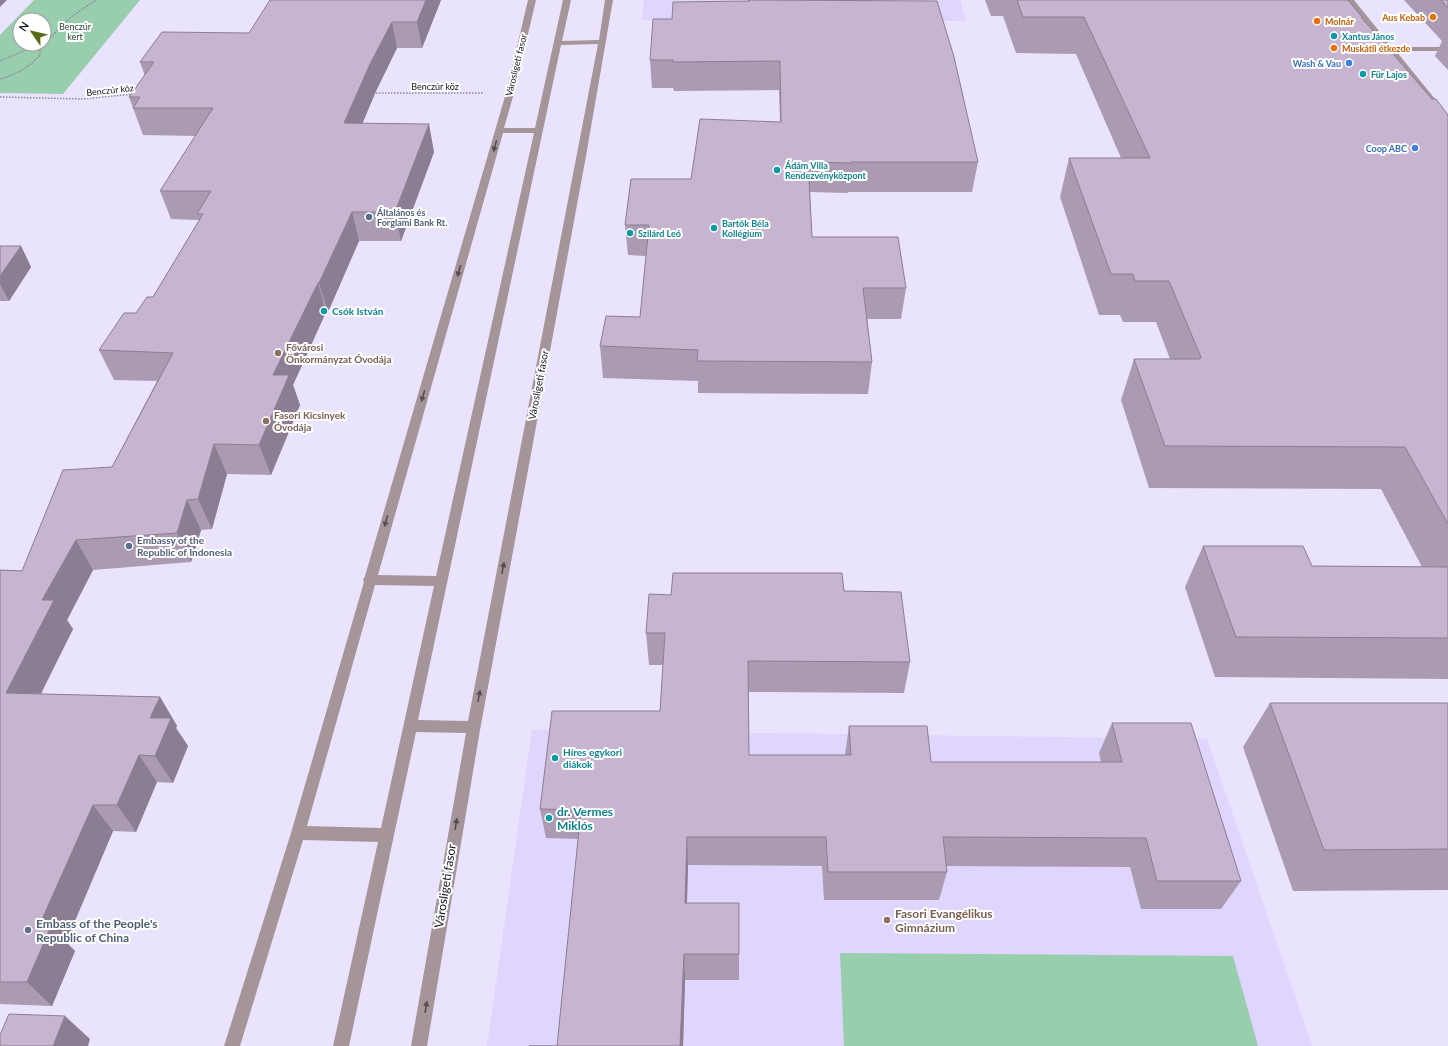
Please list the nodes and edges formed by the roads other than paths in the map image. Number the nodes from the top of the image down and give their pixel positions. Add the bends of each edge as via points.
1 (532, 0) edge
2 (567, 0) edge
3 (609, 0) edge
4 (1350, 0) edge
5 (602, 42) junction
6 (558, 43) junction
7 (1390, 49) junction
8 (1448, 50) edge
9 (1448, 120) edge
10 (499, 130) junction
11 (539, 130) junction
12 (369, 580) junction
13 (442, 580) junction
14 (410, 726) junction
15 (474, 727) junction
16 (298, 833) junction
17 (387, 835) junction
18 (232, 1046) edge
19 (341, 1046) edge
20 (420, 1046) edge

1 - 10 street, Városligeti fasor
2 - 6 street
3 - 5 street, Városligeti fasor
4 - 7 street
5 - 6 street
15 -> 5 street, Városligeti fasor
6 - 11 street
7 - 8 street
7 - 9 street
10 - 11 street
10 -> 12 street, Városligeti fasor
11 - 13 street
12 - 13 street
12 - 16 street, Városligeti fasor
13 - 14 street
14 - 15 street
14 - 17 street
20 -> 15 street, Városligeti fasor via 448,867
16 - 17 street
16 - 18 street, Városligeti fasor
17 - 19 street

